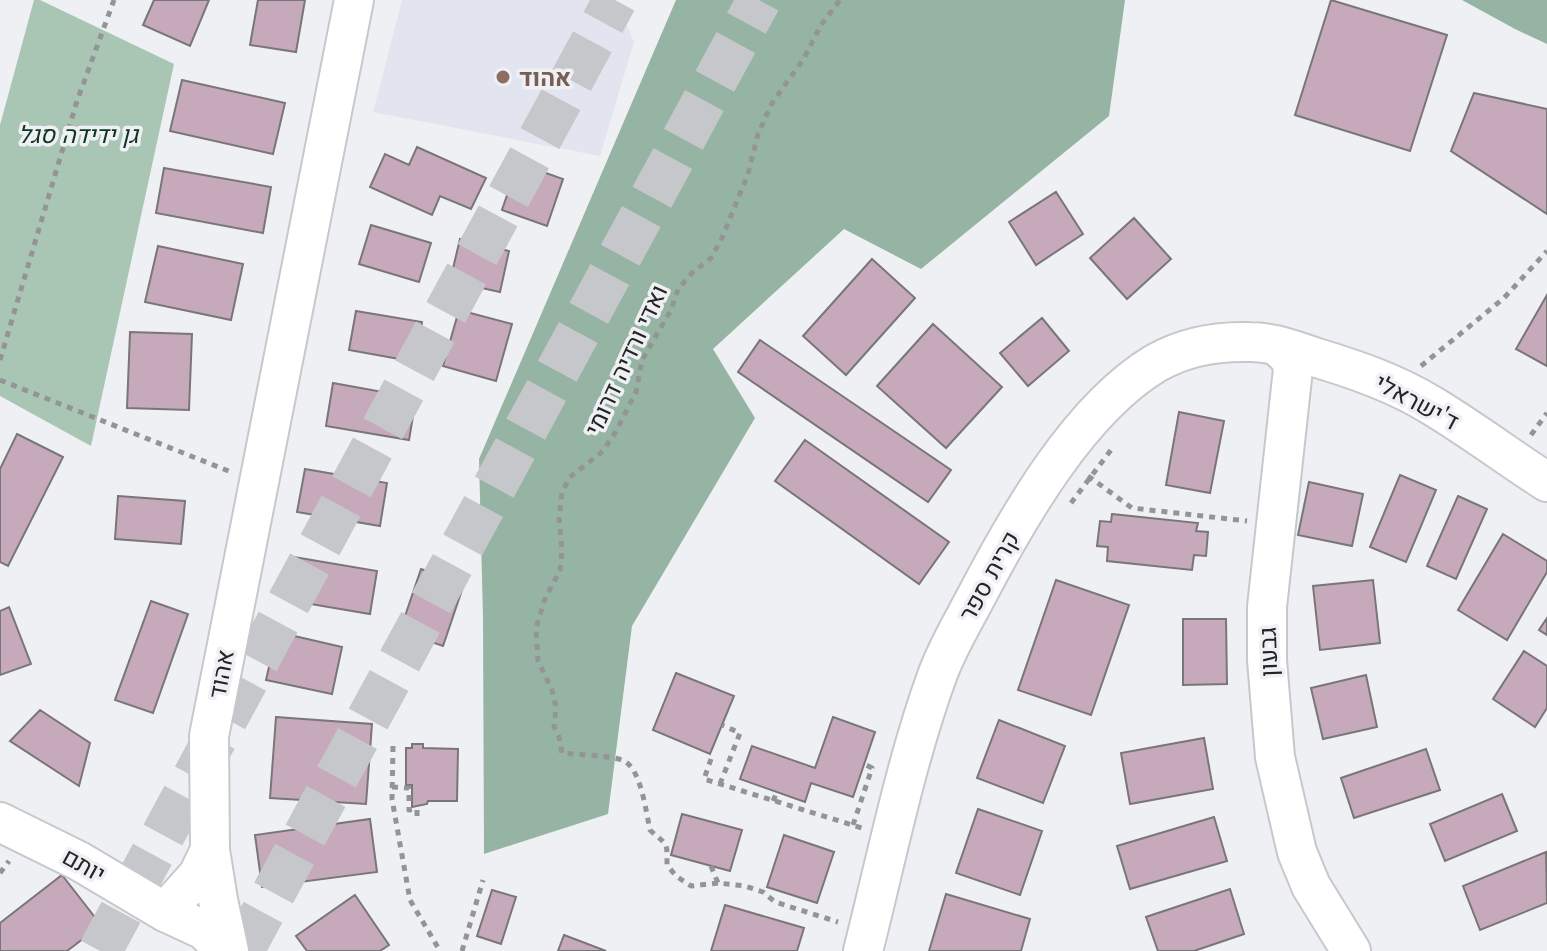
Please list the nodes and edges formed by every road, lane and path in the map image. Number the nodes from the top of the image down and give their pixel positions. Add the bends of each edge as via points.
1 (114, 0) edge
2 (354, 0) edge
3 (840, 0) edge
4 (1547, 251) edge
5 (1276, 345) junction
6 (0, 360) edge
7 (0, 380) edge
8 (1395, 387) junction
9 (1087, 475) dead end
10 (1547, 482) edge
11 (258, 483) junction
12 (1155, 511) junction
13 (1154, 519) dead end
14 (1276, 524) junction
15 (722, 725) dead end
16 (393, 746) dead end
17 (711, 759) dead end
18 (864, 764) dead end
19 (720, 784) junction
20 (392, 787) junction
21 (777, 792) dead end
22 (773, 801) junction
23 (417, 819) dead end
24 (0, 822) edge
25 (853, 825) junction
26 (861, 828) dead end
27 (210, 850) junction
28 (711, 866) dead end
29 (483, 880) dead end
30 (718, 883) junction
31 (165, 912) junction
32 (866, 941) edge
33 (189, 951) edge
34 (227, 951) edge
35 (440, 951) edge
36 (462, 951) edge
37 (1351, 951) edge

1 - 6 path via 77,101
2 - 11 street, אהוד
3 - 30 path, ואדי ורדיה דרומי via 772,103 722,238 711,258 678,289 642,360 636,392 615,433 603,451 569,478 559,517 560,570 536,628 538,661 552,690 562,753 622,759 632,766 650,830 667,846 667,865 691,886
4 - 8 path via 1504,298
5 - 8 street, ד'ישראלי
5 - 14 street, גבעון via 1293,369
5 - 32 street, קרית ספר via 1210,344 1157,363 1126,384 1061,455 999,553 938,673
7 - 11 path
8 - 10 street, ד'ישראלי
9 - 12 path via 1132,508
11 - 27 street, אהוד via 209,736
12 - 13 path
12 - 14 path
14 - 37 street, גבעון via 1267,607 1275,757 1297,852
15 - 19 path via 740,733
16 - 20 path
17 - 19 path via 704,779
18 - 25 path via 872,768
19 - 22 path
20 - 23 path via 409,788 409,810 417,809
20 - 35 path via 410,900
21 - 22 path
22 - 25 path
24 - 31 street, יותם
25 - 26 path
27 - 31 street via 198,875
27 - 34 street, אהוד
28 - 30 path
29 - 36 path
30 - 32 path via 763,892
31 - 33 street, יותם
31 - 34 street, יותם via 204,930

